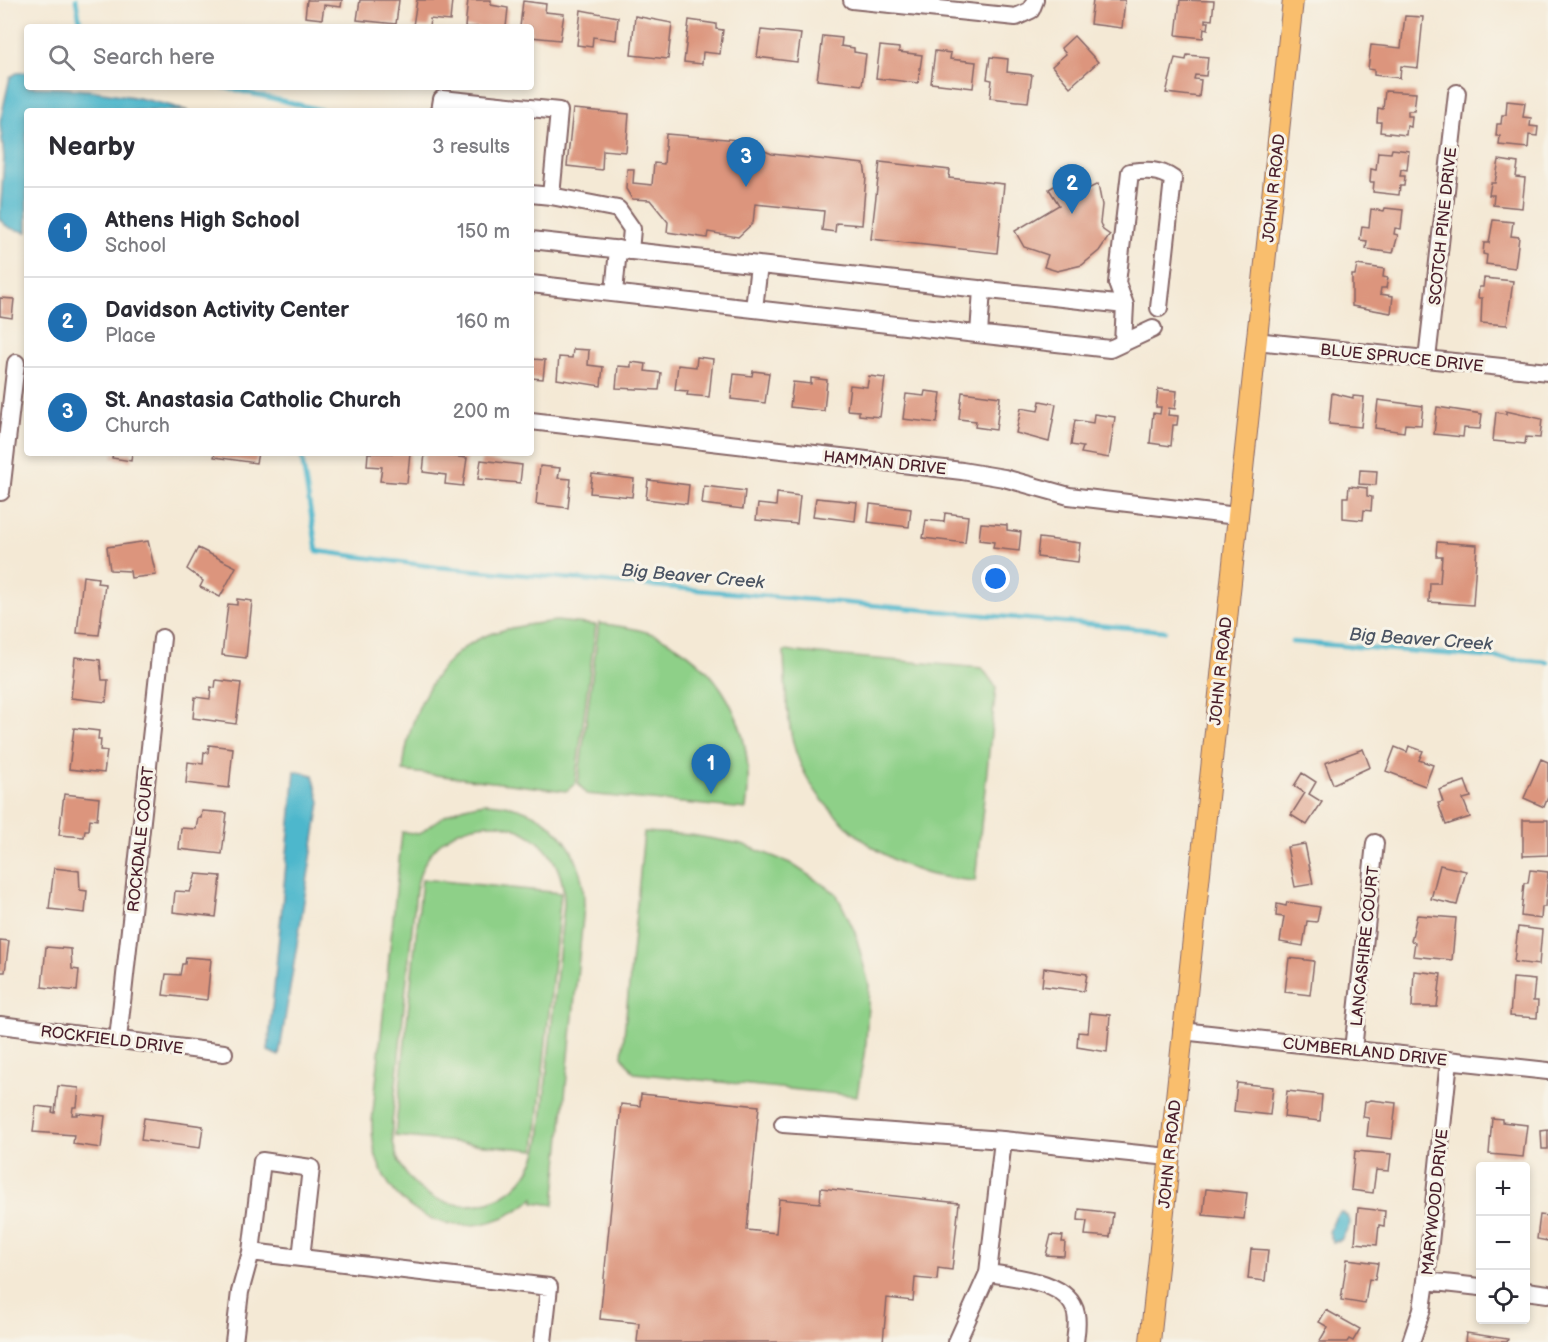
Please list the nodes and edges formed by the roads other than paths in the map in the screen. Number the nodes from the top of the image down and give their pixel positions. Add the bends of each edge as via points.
1 (852, 0) edge
2 (1293, 0) edge
3 (1035, 1) edge
4 (1457, 93) dead end
5 (440, 108) edge
6 (530, 108) edge
7 (534, 108) edge
8 (534, 194) edge
9 (551, 196) junction
10 (534, 240) edge
11 (624, 250) junction
12 (759, 265) junction
13 (534, 284) edge
14 (982, 289) junction
15 (614, 293) junction
16 (1125, 305) junction
17 (1159, 308) dead end
18 (754, 309) junction
19 (1154, 329) dead end
20 (979, 334) junction
21 (1256, 341) junction
22 (1123, 344) junction
23 (1427, 360) junction
24 (14, 363) edge
25 (1548, 372) edge
26 (534, 421) edge
27 (1, 492) edge
28 (1237, 516) junction
29 (162, 638) dead end
30 (1375, 843) dead end
31 (0, 1025) edge
32 (1182, 1031) junction
33 (118, 1040) junction
34 (1353, 1050) junction
35 (224, 1053) dead end
36 (1449, 1060) junction
37 (1548, 1071) edge
38 (783, 1124) dead end
39 (1003, 1140) junction
40 (1169, 1157) junction
41 (252, 1252) junction
42 (301, 1258) junction
43 (988, 1273) junction
44 (1426, 1281) junction
45 (1476, 1287) edge
46 (1530, 1292) edge
47 (1548, 1294) edge
48 (234, 1342) edge
49 (543, 1342) edge
50 (957, 1342) edge
51 (1075, 1342) edge
52 (1150, 1342) edge
53 (1411, 1342) edge

1 - 3 street via 1001,17 1025,14
2 - 21 main road, JOHN R ROAD
4 - 23 street, SCOTCH PINE DRIVE
5 - 6 street via 442,99
7 - 9 street via 559,111
8 - 9 street
9 - 11 street via 618,208 632,229
10 - 11 street
11 - 12 street
11 - 15 street
12 - 14 street
12 - 18 street
13 - 15 street
14 - 16 street
14 - 20 street
15 - 18 street
16 - 17 street via 1117,283 1130,172 1162,172 1173,179
16 - 22 street
18 - 20 street
19 - 22 street
20 - 22 street via 1110,349
21 - 23 street, BLUE SPRUCE DRIVE
21 - 28 main road, JOHN R ROAD
23 - 25 street, BLUE SPRUCE DRIVE
24 - 27 street
26 - 28 street, HAMMAN DRIVE via 962,471 1069,496
28 - 32 main road, JOHN R ROAD
29 - 33 street, ROCKDALE COURT
30 - 34 street, LANCASHIRE COURT
31 - 33 street, ROCKFIELD DRIVE
32 - 34 street, CUMBERLAND DRIVE
32 - 40 main road, JOHN R ROAD
33 - 35 street, ROCKFIELD DRIVE
34 - 36 street, CUMBERLAND DRIVE
36 - 37 street, CUMBERLAND DRIVE
36 - 44 street, MARYWOOD DRIVE
38 - 39 street
39 - 40 street
39 - 43 street
40 - 52 main road, JOHN R ROAD
41 - 42 street
41 - 42 street via 262,1161 272,1162 311,1168
41 - 48 street via 240,1292
42 - 49 street via 549,1287
43 - 50 street
43 - 51 street via 1046,1286 1065,1297 1076,1313
44 - 45 street
44 - 53 street, MARYWOOD DRIVE
46 - 47 street

